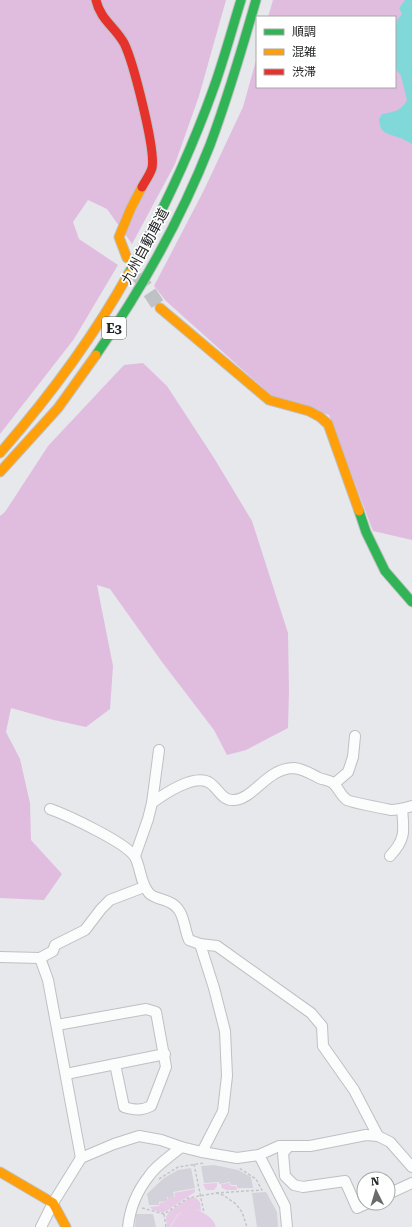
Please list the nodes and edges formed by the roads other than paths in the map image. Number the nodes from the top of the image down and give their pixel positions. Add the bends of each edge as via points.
1 (96, 0) edge
2 (241, 0) edge
3 (256, 0) edge
4 (127, 258) dead end
5 (160, 308) tunnel mouth
6 (0, 453) edge
7 (0, 472) edge
8 (412, 602) edge
9 (355, 736) dead end
10 (159, 750) dead end
11 (334, 784) junction
12 (152, 803) junction
13 (407, 807) edge
14 (50, 809) dead end
15 (135, 856) junction
16 (390, 856) dead end
17 (144, 887) junction
18 (200, 944) junction
19 (0, 957) edge
20 (40, 958) junction
21 (56, 1025) junction
22 (165, 1054) junction
23 (115, 1064) junction
24 (66, 1074) junction
25 (378, 1136) junction
26 (289, 1146) junction
27 (181, 1147) junction
28 (202, 1152) junction
29 (259, 1155) junction
30 (81, 1158) junction
31 (412, 1167) edge
32 (0, 1172) edge
33 (412, 1183) edge
34 (396, 1190) edge
35 (53, 1203) junction
36 (356, 1206) edge
37 (41, 1227) edge
38 (66, 1227) edge
39 (128, 1227) edge
40 (287, 1227) edge

1 - 4 main road via 97,8 127,49 152,152 152,167 119,237
2 - 6 main road, 九州自動車道 / E3 via 211,98 167,203 146,245 76,358 41,405
3 - 7 main road, 九州自動車道 / E3 via 239,62 201,165 147,274 92,361 52,413
5 - 8 main road via 268,400 309,411 320,416 328,424 366,532 385,571
9 - 11 street via 353,758 348,772
10 - 12 street
11 - 12 street via 310,772 296,768 286,769 271,775 243,798 228,800 210,782 198,780 168,792
11 - 13 street via 346,799 391,810
12 - 15 street
13 - 16 street via 404,834
14 - 15 street via 123,845
15 - 17 street
17 - 18 street via 151,895 179,909 189,940
17 - 20 street via 110,900 85,930 55,945 53,951
18 - 25 street via 217,946 311,1013 322,1026 323,1046 354,1090
18 - 28 street via 225,1031 226,1076 223,1111
19 - 20 street
20 - 21 street via 48,980
21 - 22 street via 146,1009 156,1012
21 - 24 street
22 - 23 street
22 - 23 street via 166,1067 150,1106 144,1109 133,1110 124,1107
23 - 24 street
24 - 30 street
25 - 26 street via 366,1135 310,1146
25 - 31 street via 390,1142
26 - 29 street via 279,1146
26 - 36 street via 283,1153 285,1176 294,1185 303,1187 345,1180
27 - 28 street
27 - 30 street via 139,1136
27 - 39 street via 149,1175 130,1210
28 - 29 street via 237,1158
29 - 40 street via 285,1206
30 - 35 street
32 - 35 main road
33 - 34 street
35 - 37 street
35 - 38 main road

